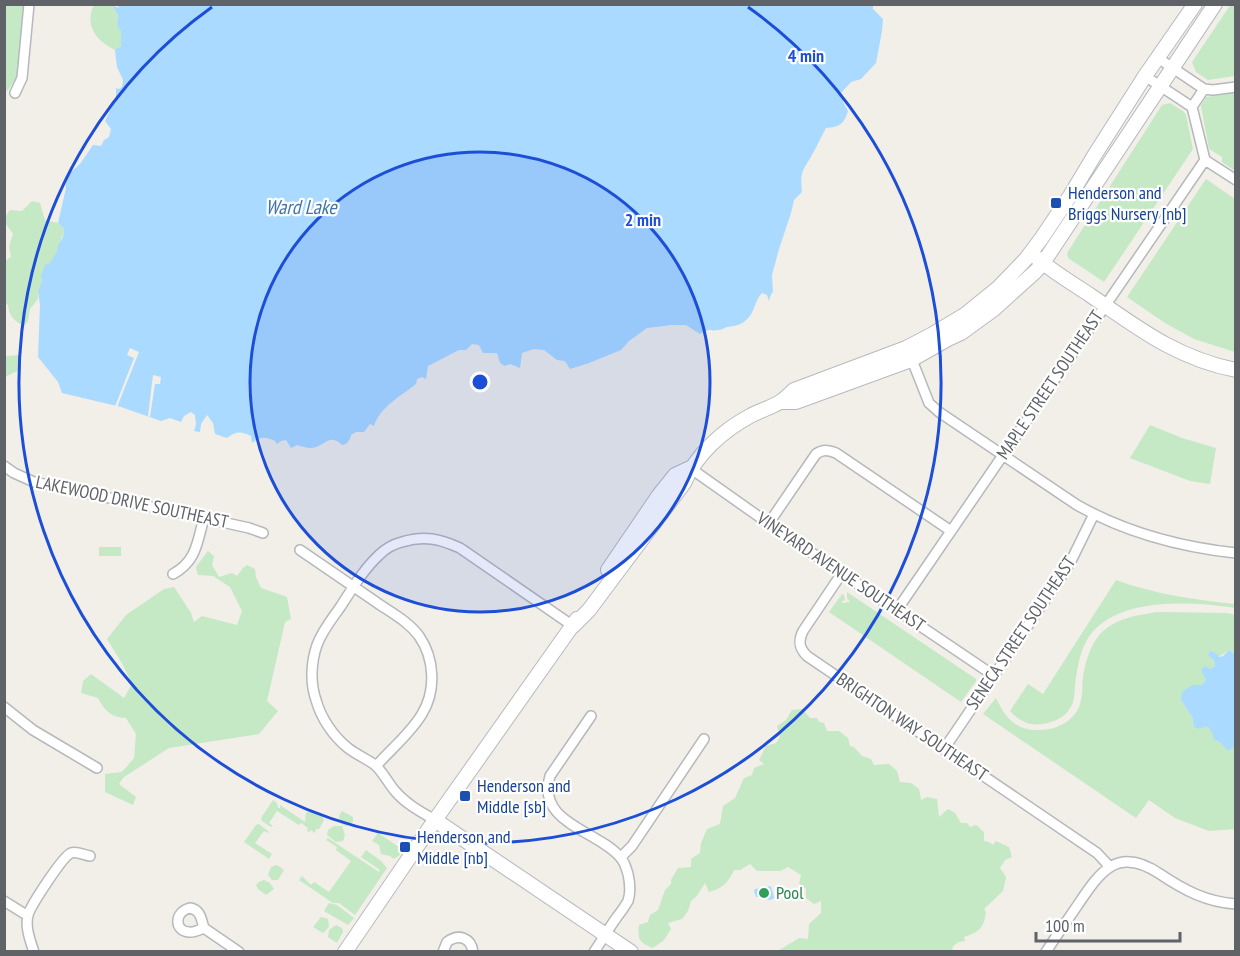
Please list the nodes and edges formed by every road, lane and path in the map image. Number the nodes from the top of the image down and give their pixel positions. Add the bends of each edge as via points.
1 (29, 4) edge
2 (1195, 4) edge
3 (1215, 4) edge
4 (1158, 58) junction
5 (1172, 68) junction
6 (1145, 76) junction
7 (1161, 86) junction
8 (1236, 87) edge
9 (1204, 89) junction
10 (15, 93) dead end
11 (1192, 107) junction
12 (1205, 160) junction
13 (1236, 180) edge
14 (1031, 252) junction
15 (1043, 263) junction
16 (1104, 305) junction
17 (909, 354) junction
18 (1236, 370) edge
19 (1003, 455) junction
20 (4, 466) edge
21 (690, 468) junction
22 (1094, 514) junction
23 (204, 518) junction
24 (769, 523) junction
25 (951, 531) junction
26 (263, 533) dead end
27 (300, 550) dead end
28 (1236, 553) edge
29 (842, 573) junction
30 (173, 574) dead end
31 (354, 587) junction
32 (897, 610) junction
33 (573, 626) junction
34 (993, 675) junction
35 (4, 707) edge
36 (591, 716) dead end
37 (704, 740) dead end
38 (944, 749) junction
39 (376, 766) junction
40 (97, 768) dead end
41 (435, 820) junction
42 (90, 856) dead end
43 (621, 857) junction
44 (1110, 867) junction
45 (4, 901) edge
46 (1236, 904) edge
47 (28, 916) junction
48 (204, 928) dead end
49 (606, 934) junction
50 (34, 951) edge
51 (239, 951) edge
52 (345, 951) edge
53 (443, 951) edge
54 (473, 951) edge
55 (594, 951) edge
56 (631, 951) edge
57 (1046, 951) edge

1 - 10 street via 22,78
2 - 4 main road
3 - 5 main road
4 - 5 street
4 - 6 main road
5 - 7 main road
5 - 9 street
6 - 7 street
6 - 14 main road
7 - 11 street
7 - 15 main road
8 - 9 street
9 - 11 street
11 - 12 street
12 - 13 street
12 - 16 street, MAPLE STREET SOUTHEAST
14 - 15 main road
14 - 17 main road via 998,288
15 - 16 main road
15 - 17 main road via 994,309 961,333
16 - 18 main road via 1179,352
16 - 19 street, MAPLE STREET SOUTHEAST
17 - 19 street via 929,403
17 - 21 main road via 794,390 781,402 748,417 723,435
19 - 22 street
19 - 25 street, MAPLE STREET SOUTHEAST
20 - 23 street, LAKEWOOD DRIVE SOUTHEAST via 34,482
21 - 24 street, VINEYARD AVENUE SOUTHEAST
21 - 33 main road via 684,483
22 - 28 street via 1168,541
22 - 34 street, SENECA STREET SOUTHEAST via 1072,559
23 - 26 street, LAKEWOOD DRIVE SOUTHEAST
23 - 30 street via 194,555
24 - 25 street via 816,454 828,450
24 - 29 street, VINEYARD AVENUE SOUTHEAST
25 - 32 street, MAPLE STREET SOUTHEAST
27 - 31 street
29 - 32 street, VINEYARD AVENUE SOUTHEAST
29 - 38 street, BRIGHTON WAY SOUTHEAST via 803,631 799,644 802,651
31 - 33 street via 379,554 402,542 429,538 460,548
31 - 39 street via 317,645 313,687 322,716 332,731 348,748
31 - 39 street via 404,621 418,636 433,672 423,713
32 - 34 street, VINEYARD AVENUE SOUTHEAST
33 - 41 main road
34 - 38 street, SENECA STREET SOUTHEAST
35 - 40 street via 33,730
36 - 43 street via 550,776 548,794 558,814
37 - 43 street
38 - 44 street, BRIGHTON WAY SOUTHEAST via 1097,854
39 - 41 street via 405,801
41 - 49 main road
41 - 52 main road
42 - 47 street via 69,854
43 - 49 street via 631,885 627,902
44 - 46 street via 1124,862 1146,865 1198,896
44 - 57 street via 1095,880
45 - 47 street
47 - 50 street
48 - 51 street
49 - 55 street
49 - 56 main road
53 - 54 street via 447,942 456,937 466,939

